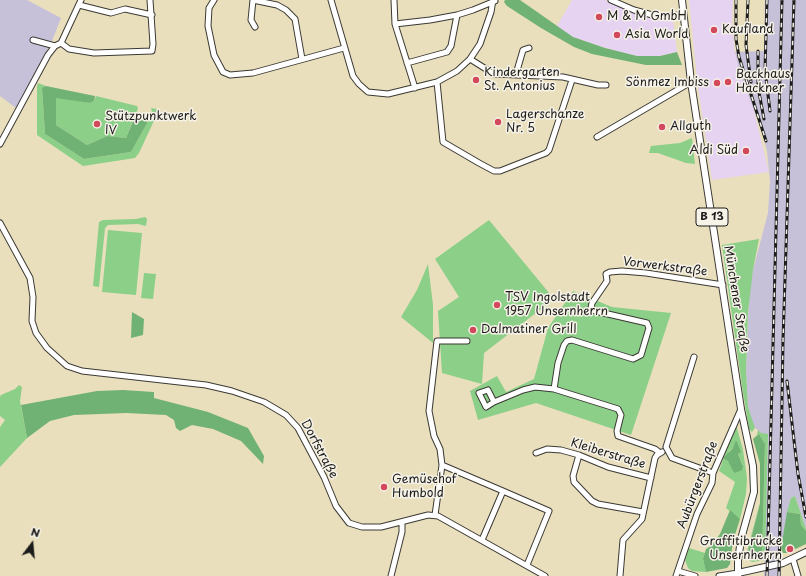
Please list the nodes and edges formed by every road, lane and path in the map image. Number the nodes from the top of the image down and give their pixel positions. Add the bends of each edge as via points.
1 (150, 0) edge
2 (214, 0) edge
3 (253, 0) edge
4 (331, 0) edge
5 (394, 0) edge
6 (494, 0) edge
7 (611, 0) edge
8 (682, 0) edge
9 (80, 2) edge
10 (152, 14) junction
11 (457, 15) junction
12 (683, 15) junction
13 (395, 24) junction
14 (254, 27) dead end
15 (33, 40) dead end
16 (61, 43) junction
17 (55, 46) junction
18 (344, 48) junction
19 (529, 48) dead end
20 (470, 59) junction
21 (302, 60) junction
22 (408, 63) junction
23 (516, 74) junction
24 (572, 80) junction
25 (437, 82) junction
26 (691, 82) junction
27 (606, 85) dead end
28 (415, 88) junction
29 (597, 137) dead end
30 (0, 144) edge
31 (0, 223) edge
32 (723, 285) junction
33 (467, 341) dead end
34 (694, 357) dead end
35 (554, 389) junction
36 (494, 402) dead end
37 (741, 409) junction
38 (666, 451) junction
39 (536, 453) dead end
40 (660, 453) junction
41 (579, 454) junction
42 (442, 465) junction
43 (713, 473) junction
44 (651, 478) junction
45 (503, 491) junction
46 (643, 512) junction
47 (435, 515) junction
48 (402, 523) junction
49 (482, 540) junction
50 (806, 552) edge
51 (793, 559) junction
52 (527, 565) junction
53 (761, 569) junction
54 (677, 573) edge
55 (738, 574) edge
56 (391, 576) edge
57 (545, 576) edge
58 (620, 576) edge
59 (695, 576) edge
60 (719, 576) edge
61 (752, 576) edge
62 (798, 576) edge

1 - 10 street
2 - 21 street via 209,8 208,26 214,56 223,72 230,75 253,73
3 - 14 street via 251,20
3 - 21 street via 277,5 295,19
4 - 18 street
5 - 13 street
6 - 11 street
6 - 20 street via 486,31
7 - 12 street via 656,16
8 - 12 main road, Münchener Straße / B 13
9 - 10 street via 111,13 125,9
9 - 16 street
10 - 16 street via 152,51 94,53 69,49
11 - 13 street
11 - 22 street via 448,52
12 - 26 main road, Münchener Straße / B 13
13 - 22 street
15 - 17 street
16 - 17 street
17 - 30 street
18 - 21 street
18 - 28 street via 353,76 368,92 388,94
19 - 23 street via 523,50
20 - 23 street via 494,74
20 - 25 street via 457,71
22 - 28 street
23 - 24 street via 563,77
24 - 25 street via 549,150 500,171 494,171 443,142
24 - 27 street
25 - 28 street
26 - 29 street
26 - 32 main road, Münchener Straße / B 13
31 - 48 street, Dorfstraße via 30,278 34,329 42,343 60,361 82,371 206,385 264,402 286,415 298,428 336,506 347,521 371,528
32 - 35 street, Vorwerkstraße via 618,270 606,274 608,281 591,308 648,323 642,354 633,359 569,340 564,344 559,359
32 - 37 main road, Münchener Straße / B 13
33 - 42 street via 437,341 429,411
34 - 38 street
35 - 36 street via 523,390
35 - 40 street via 618,409 621,415 618,436
37 - 43 street, Aubürgerstraße
37 - 55 main road, Münchener Straße / B 13 via 754,478 752,502 740,545
38 - 40 street
38 - 43 street via 677,461
39 - 41 street, Kleiberstraße via 547,448
40 - 44 street via 656,458
41 - 44 street, Kleiberstraße via 608,467
41 - 46 street via 573,476 574,482 592,501
42 - 45 street
42 - 47 street
43 - 54 street, Aubürgerstraße via 712,483 697,514
44 - 46 street
45 - 49 street
45 - 52 street via 549,511
46 - 58 street via 642,519 623,540
47 - 48 street, Dorfstraße
47 - 49 street
48 - 56 street
49 - 52 street
50 - 51 main road
51 - 53 main road
51 - 62 street
52 - 57 street
53 - 55 main road
53 - 61 main road
54 - 59 street, Aubürgerstraße
55 - 60 street

